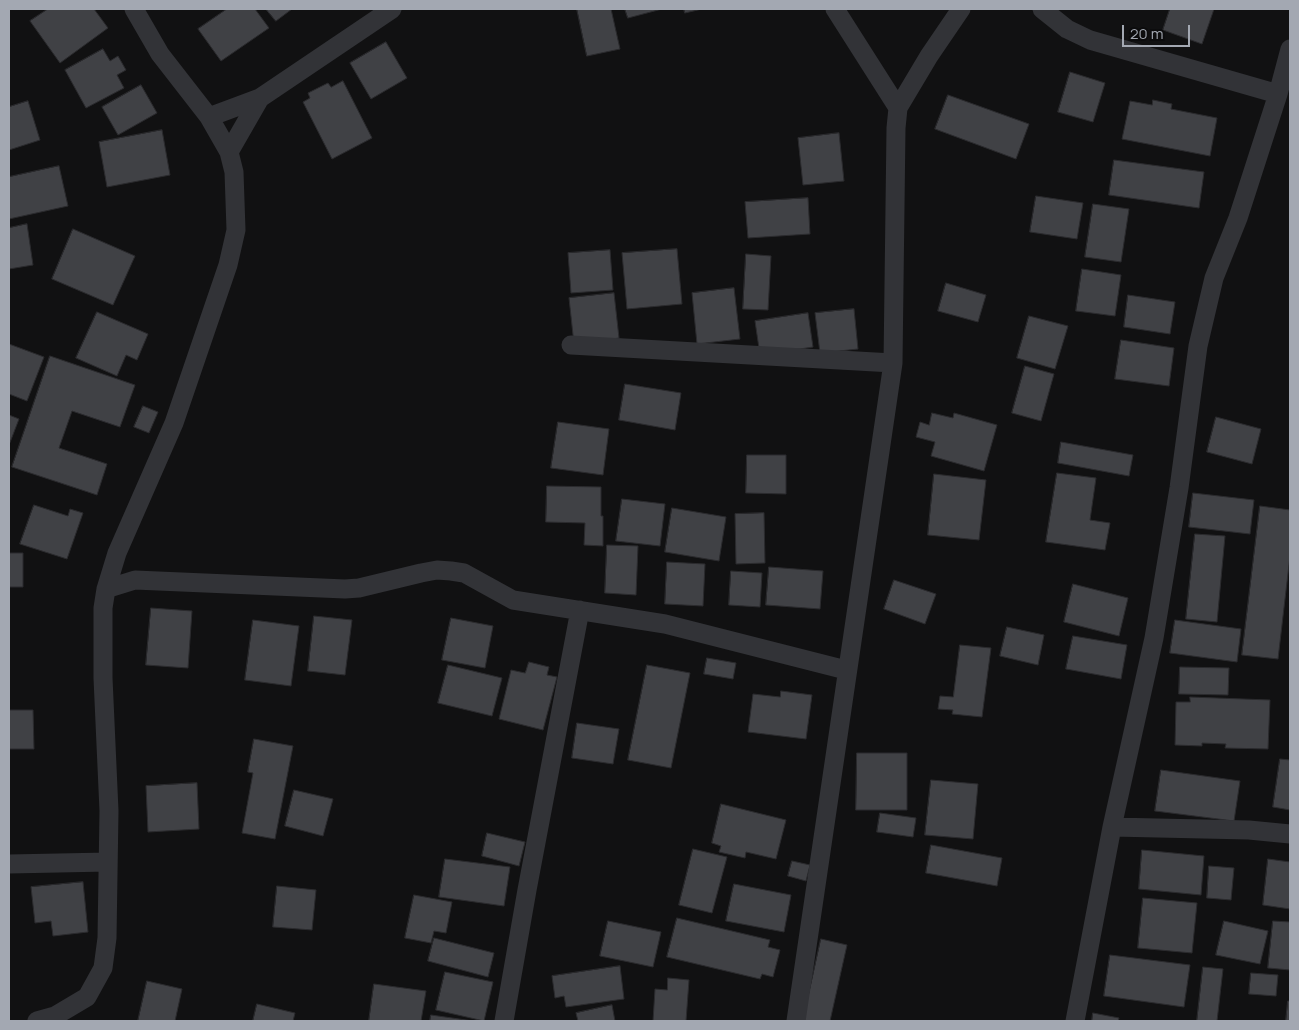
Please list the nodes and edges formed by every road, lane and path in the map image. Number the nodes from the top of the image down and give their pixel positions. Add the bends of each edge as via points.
1 (134, 9) edge
2 (392, 9) edge
3 (835, 9) edge
4 (961, 9) edge
5 (1042, 9) edge
6 (1290, 49) edge
7 (1278, 94) junction
8 (260, 98) junction
9 (898, 108) junction
10 (209, 117) junction
11 (229, 152) junction
12 (571, 345) dead end
13 (893, 363) junction
14 (116, 553) junction
15 (135, 580) junction
16 (106, 589) junction
17 (580, 610) junction
18 (846, 670) junction
19 (1112, 827) junction
20 (1290, 834) edge
21 (108, 862) junction
22 (9, 864) edge
23 (37, 1021) edge
24 (504, 1021) edge
25 (796, 1021) edge
26 (1075, 1021) edge

1 - 10 street via 160,54
2 - 8 street
3 - 9 street
4 - 9 street
5 - 7 street via 1067,29 1090,40
6 - 7 street
7 - 19 street via 1238,218 1214,278 1198,346 1154,638
8 - 10 street
8 - 11 street
9 - 13 street
10 - 11 street
11 - 14 street via 234,172 236,230 228,265 174,423
12 - 13 street
13 - 18 street
14 - 15 street
14 - 16 street
15 - 16 street
15 - 17 street via 346,589 451,570 464,573 513,600
16 - 21 street via 103,678
17 - 18 street via 665,624
17 - 24 street
18 - 25 street
19 - 20 street
19 - 26 street
21 - 22 street
21 - 23 street via 107,938 103,968 87,997 55,1016

